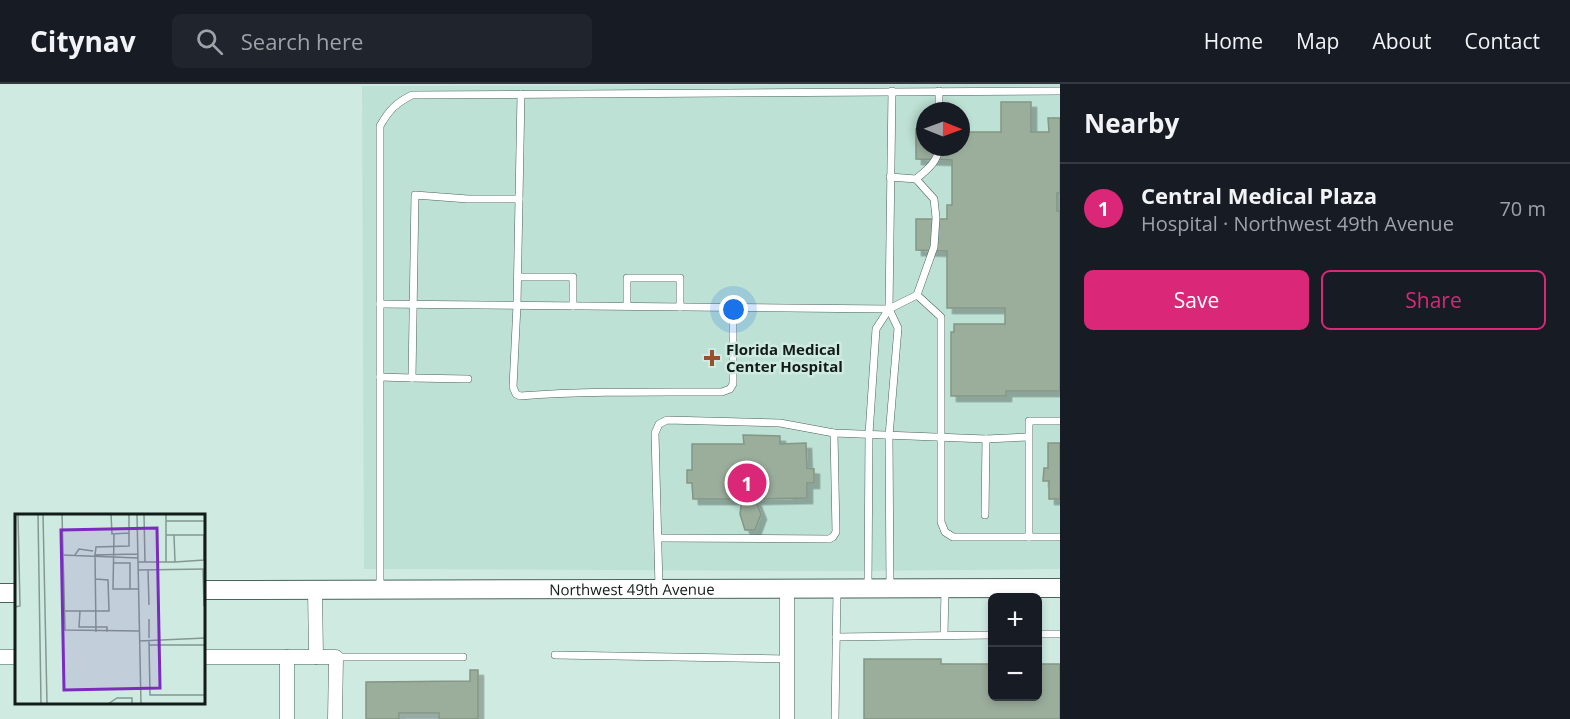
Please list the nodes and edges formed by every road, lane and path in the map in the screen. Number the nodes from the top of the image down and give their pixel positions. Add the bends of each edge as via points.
1 (892, 91) junction
2 (939, 91) junction
3 (1060, 91) edge
4 (521, 94) junction
5 (939, 102) edge
6 (938, 156) edge
7 (890, 177) junction
8 (916, 179) junction
9 (519, 199) junction
10 (518, 277) junction
11 (917, 295) junction
12 (380, 304) junction
13 (414, 304) junction
14 (517, 305) junction
15 (573, 306) junction
16 (627, 306) junction
17 (680, 307) junction
18 (732, 307) junction
19 (889, 309) junction
20 (380, 376) junction
21 (412, 378) junction
22 (468, 379) dead end
23 (1060, 421) edge
24 (834, 433) junction
25 (869, 434) junction
26 (889, 436) junction
27 (1028, 437) junction
28 (941, 438) junction
29 (986, 439) junction
30 (985, 515) dead end
31 (1029, 537) junction
32 (1060, 537) edge
33 (659, 538) junction
34 (659, 588) junction
35 (787, 588) junction
36 (890, 588) junction
37 (945, 588) junction
38 (1060, 588) edge
39 (380, 589) junction
40 (837, 589) junction
41 (868, 589) junction
42 (206, 590) edge
43 (315, 590) junction
44 (1042, 634) edge
45 (1060, 634) edge
46 (944, 635) junction
47 (988, 635) edge
48 (836, 637) junction
49 (555, 656) dead end
50 (206, 657) edge
51 (287, 657) junction
52 (316, 657) junction
53 (336, 657) junction
54 (464, 657) dead end
55 (787, 659) junction
56 (287, 719) edge
57 (335, 719) edge
58 (787, 719) edge
59 (835, 719) edge

1 - 2 lane
1 - 4 lane
1 - 7 lane
2 - 3 lane
2 - 5 lane
4 - 9 lane
4 - 12 lane via 412,95 397,102 387,114 380,126
6 - 8 lane
7 - 8 lane
7 - 19 lane
8 - 11 lane via 934,199 936,218 934,247
9 - 10 lane
9 - 13 lane via 415,195
10 - 14 lane
10 - 15 lane via 573,277
11 - 19 lane
11 - 28 lane via 941,317
12 - 13 lane
12 - 20 lane
13 - 14 lane
13 - 21 lane
14 - 15 lane
14 - 18 lane via 513,387 520,396 730,389
15 - 16 lane
16 - 17 lane
16 - 17 lane via 627,278 680,278
17 - 18 lane
18 - 19 lane
19 - 25 lane via 876,329
19 - 26 lane via 898,328
20 - 21 lane
20 - 39 lane
21 - 22 lane
23 - 27 lane via 1029,421
24 - 25 lane
24 - 33 lane via 833,537
24 - 33 lane via 780,423 667,420 659,424 655,433
25 - 26 lane
25 - 41 lane
26 - 28 lane
26 - 36 lane
27 - 29 lane
27 - 31 lane
28 - 29 lane
28 - 31 lane via 941,522 945,532 953,537
29 - 30 lane
31 - 32 lane
33 - 34 lane
34 - 35 street, Northwest 49th Avenue
34 - 39 street, Northwest 49th Avenue
35 - 40 street, Northwest 49th Avenue
35 - 55 street
36 - 37 street, Northwest 49th Avenue
36 - 41 street, Northwest 49th Avenue
37 - 38 street, Northwest 49th Avenue
37 - 46 lane
39 - 43 street, Northwest 49th Avenue
40 - 41 street, Northwest 49th Avenue
40 - 48 lane
42 - 43 street, Northwest 49th Avenue
43 - 52 street
44 - 45 lane
46 - 47 lane
46 - 48 lane
48 - 59 lane
49 - 55 lane
50 - 51 street
51 - 52 street
51 - 56 street
52 - 53 street
53 - 54 lane
53 - 57 street
55 - 58 street

